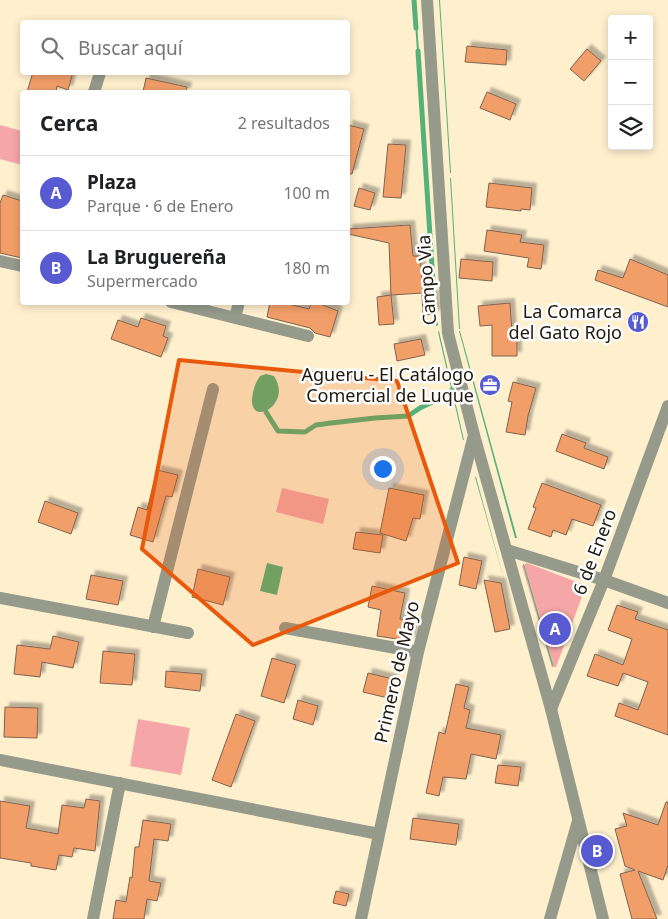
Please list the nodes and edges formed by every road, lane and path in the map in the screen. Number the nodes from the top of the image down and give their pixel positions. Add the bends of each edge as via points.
1 (427, 0) edge
2 (99, 75) edge
3 (95, 90) edge
4 (0, 261) edge
5 (20, 266) edge
6 (183, 305) edge
7 (239, 305) edge
8 (235, 318) junction
9 (308, 336) dead end
10 (213, 389) dead end
11 (668, 406) edge
12 (474, 435) junction
13 (507, 550) junction
14 (604, 580) junction
15 (0, 598) edge
16 (668, 603) edge
17 (153, 627) junction
18 (285, 628) dead end
19 (188, 633) dead end
20 (418, 652) junction
21 (551, 709) junction
22 (0, 760) edge
23 (120, 783) junction
24 (578, 821) junction
25 (379, 834) junction
26 (93, 919) edge
27 (361, 919) edge
28 (550, 919) edge
29 (603, 919) edge

1 - 12 street, Campo Via via 448,333
2 - 3 street
4 - 5 street
6 - 8 street
7 - 8 street
8 - 9 street
10 - 17 street
11 - 14 street, 6 de Enero
12 - 13 street, Campo Via
12 - 20 street, Primero de Mayo
13 - 14 street
13 - 21 street, Campo Via
14 - 16 street
14 - 21 street, 6 de Enero
15 - 17 street
17 - 19 street
18 - 20 street
20 - 25 street, Primero de Mayo
21 - 24 street, Campo Via
22 - 23 street
23 - 25 street
23 - 26 street
24 - 28 street
24 - 29 street, Campo Via
25 - 27 street, Primero de Mayo

